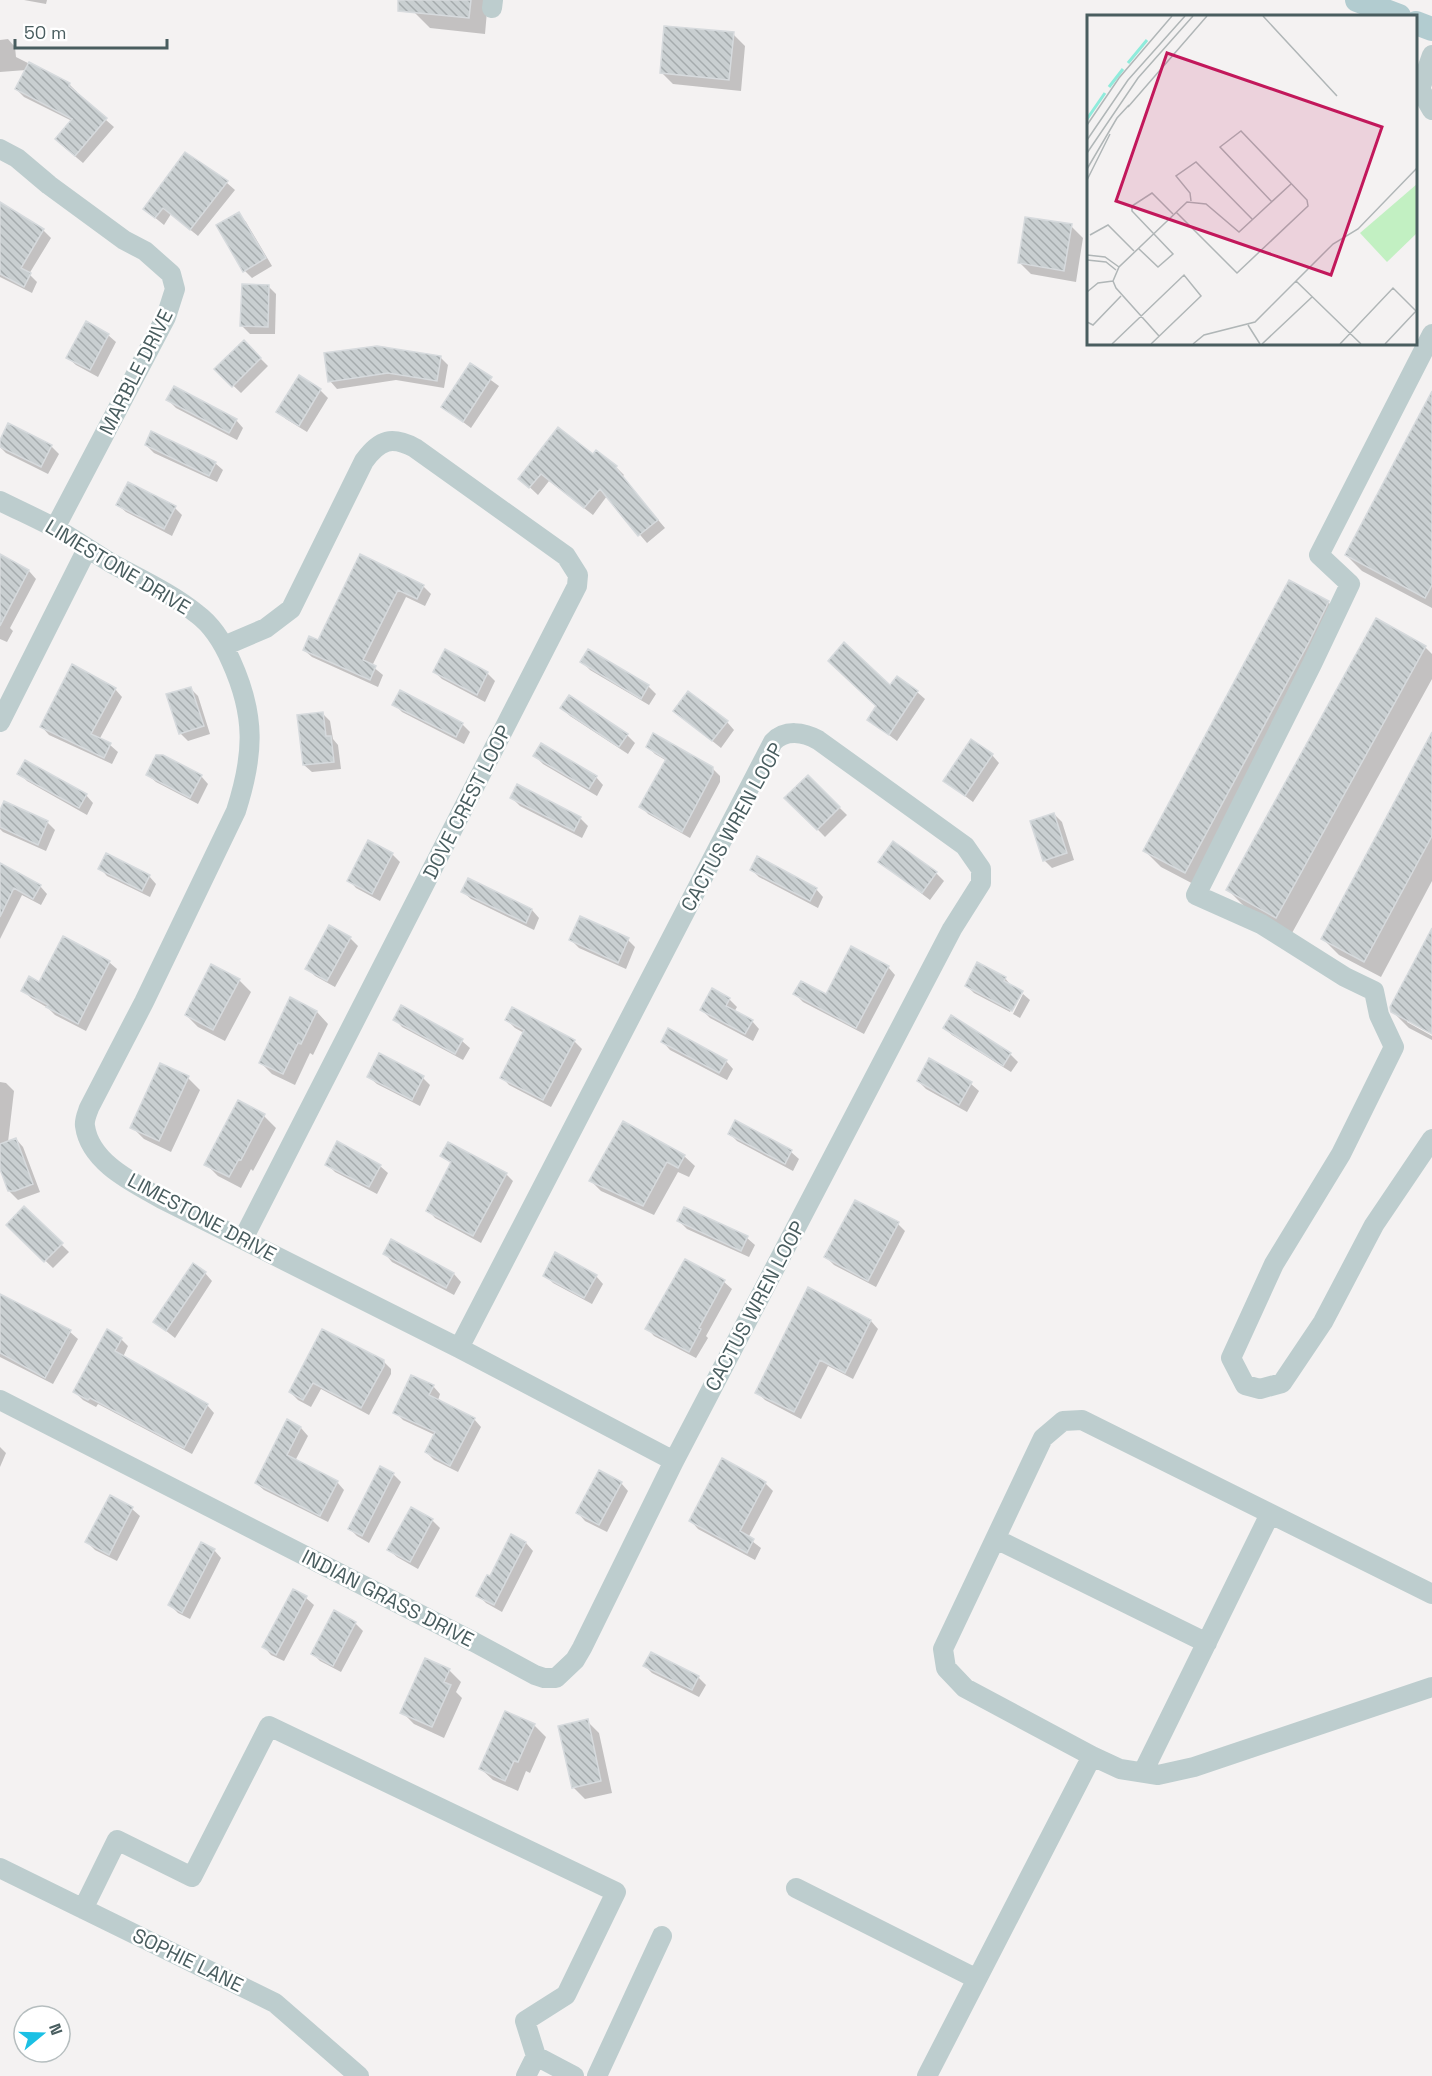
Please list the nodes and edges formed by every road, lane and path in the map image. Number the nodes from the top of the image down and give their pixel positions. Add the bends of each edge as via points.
1 (1357, 0) edge
2 (1396, 15) edge
3 (1417, 23) edge
4 (1432, 29) edge
5 (1432, 55) edge
6 (1432, 110) edge
7 (0, 149) edge
8 (1432, 334) edge
9 (0, 501) edge
10 (55, 528) junction
11 (87, 549) junction
12 (225, 646) junction
13 (0, 722) edge
14 (1432, 1139) edge
15 (243, 1239) junction
16 (459, 1348) junction
17 (0, 1400) edge
18 (674, 1461) junction
19 (1270, 1514) junction
20 (996, 1539) junction
21 (1432, 1594) edge
22 (1207, 1643) junction
23 (1432, 1687) edge
24 (1092, 1756) junction
25 (1143, 1772) junction
26 (0, 1868) edge
27 (796, 1888) dead end
28 (83, 1909) junction
29 (662, 1936) dead end
30 (977, 1979) junction
31 (536, 2056) junction
32 (359, 2076) edge
33 (526, 2076) edge
34 (574, 2076) edge
35 (597, 2076) edge
36 (927, 2076) edge

1 - 2 main road
3 - 4 main road
5 - 6 street via 1420,89
7 - 10 street, MARBLE DRIVE via 159,262 171,274 175,289 166,317
8 - 14 street via 1318,555 1350,584 1196,895 1261,924 1374,991 1379,1015 1394,1047 1341,1154 1274,1264 1231,1358 1245,1385 1260,1389 1282,1383 1323,1322 1374,1225
9 - 10 street, LIMESTONE DRIVE
10 - 11 street, LIMESTONE DRIVE
11 - 12 street, LIMESTONE DRIVE via 178,600 199,615
11 - 13 street
12 - 15 street, LIMESTONE DRIVE via 249,714 244,785 197,894 84,1124 95,1150 124,1177
12 - 15 street, DOVE CREST LOOP via 266,628 291,609 364,461 387,441 415,448 566,556 579,575 577,586
15 - 16 street, LIMESTONE DRIVE
16 - 18 street, LIMESTONE DRIVE
16 - 18 street, CACTUS WREN LOOP via 773,742 790,733 807,734 965,846 981,869 981,883 952,929
17 - 18 street, INDIAN GRASS DRIVE via 544,1678 556,1678 575,1660
19 - 20 street via 1082,1420 1063,1421 1043,1438
19 - 21 street
19 - 22 street
20 - 22 street
20 - 24 street via 943,1649 946,1668 965,1688
22 - 25 street
23 - 25 street via 1194,1767 1158,1774
24 - 25 street via 1120,1769
24 - 30 street
26 - 28 street, SOPHIE LANE
27 - 30 street
28 - 31 street via 117,1840 192,1876 269,1726 616,1892 567,1995 525,2021
28 - 32 street, SOPHIE LANE via 275,2003
29 - 35 street
30 - 36 street
31 - 33 street
31 - 34 street

